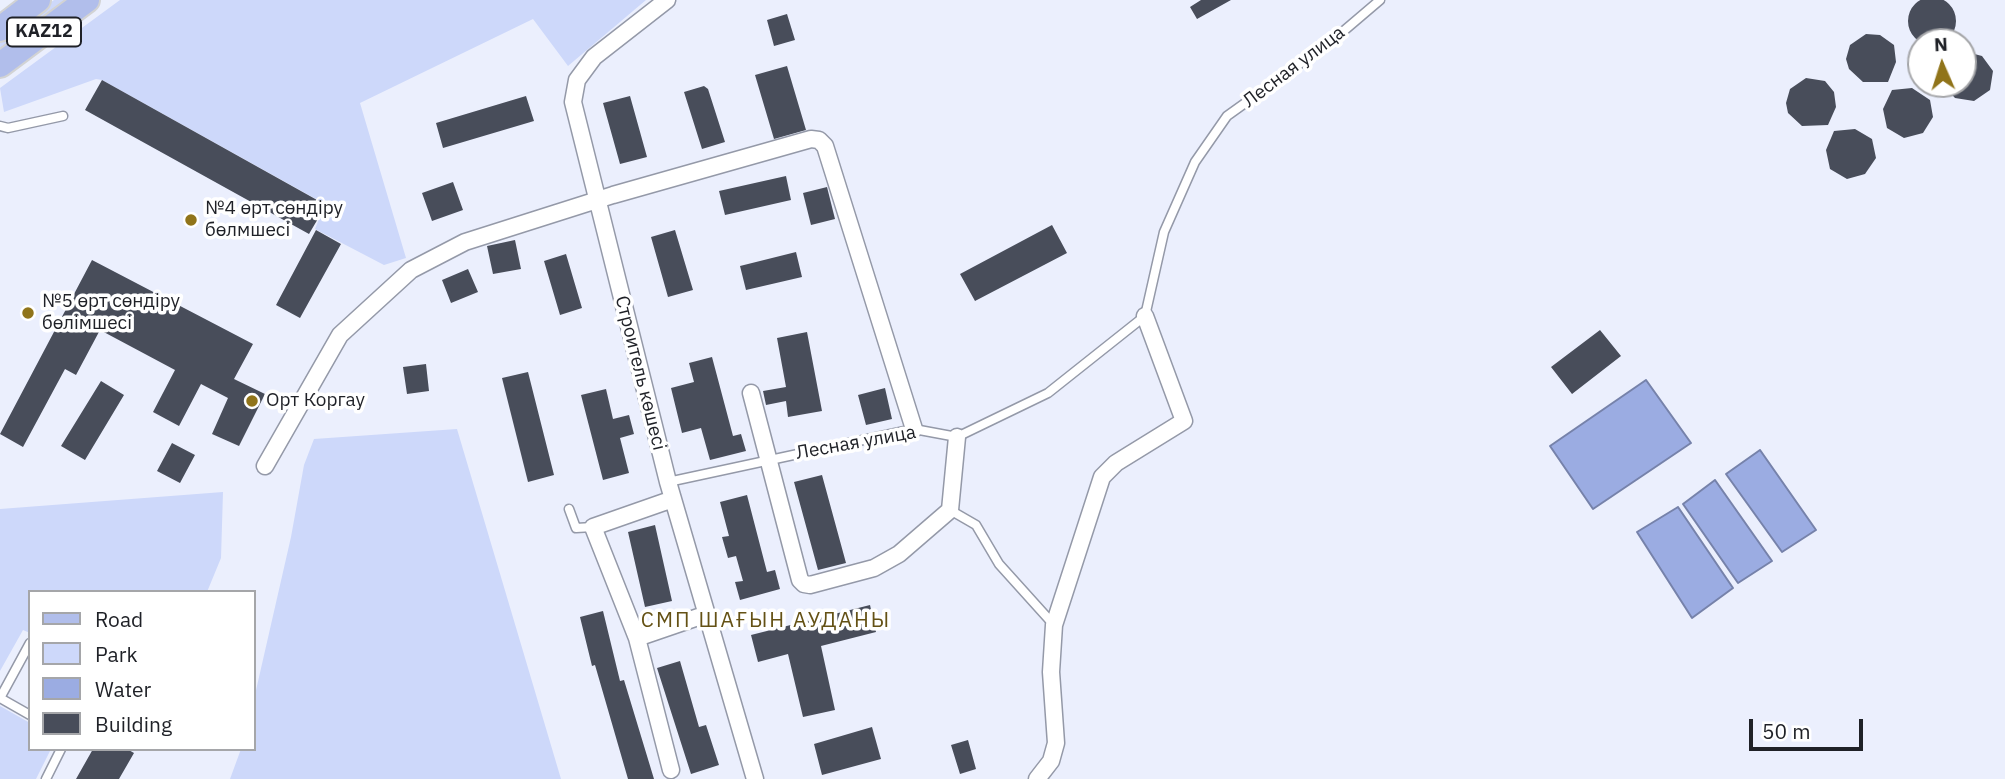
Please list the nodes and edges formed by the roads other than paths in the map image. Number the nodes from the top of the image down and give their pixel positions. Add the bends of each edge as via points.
1 (38, 0) edge
2 (87, 0) edge
3 (667, 0) edge
4 (1380, 0) edge
5 (0, 29) edge
6 (0, 65) edge
7 (63, 116) dead end
8 (0, 126) edge
9 (595, 201) junction
10 (1145, 316) junction
11 (751, 393) dead end
12 (914, 429) junction
13 (957, 437) junction
14 (767, 460) junction
15 (265, 466) dead end
16 (668, 482) junction
17 (673, 499) junction
18 (569, 509) dead end
19 (950, 510) junction
20 (593, 527) junction
21 (707, 614) junction
22 (1054, 625) junction
23 (637, 638) junction
24 (28, 647) edge
25 (28, 714) edge
26 (60, 751) edge
27 (671, 770) dead end
28 (46, 779) edge
29 (755, 779) edge
30 (1037, 779) edge

1 - 5 main road, KAZ12
2 - 6 main road, KAZ12
3 - 9 street, Строитель көшесі via 594,57 577,80 573,102
4 - 10 lane, Лесная улица via 1227,116 1195,162 1164,232
7 - 8 lane
9 - 12 street via 819,140 838,183
9 - 15 street via 465,242 411,270 340,335
9 - 16 street, Строитель көшесі
10 - 13 lane via 1048,393
10 - 22 street via 1184,421 1116,463 1102,477
11 - 14 street
12 - 13 lane, Лесная улица
12 - 14 lane, Лесная улица
13 - 19 street
14 - 16 lane, Лесная улица
14 - 19 street via 804,584 874,568 899,554
16 - 17 street, Строитель көшесі
17 - 20 street
17 - 21 street, Строитель көшесі
18 - 20 lane via 576,528
19 - 22 lane via 976,525 999,564
20 - 23 street
21 - 23 street
21 - 29 street, Строитель көшесі
22 - 30 street via 1051,672 1056,743 1051,761
23 - 27 street
24 - 25 lane via 0,698
26 - 28 lane

